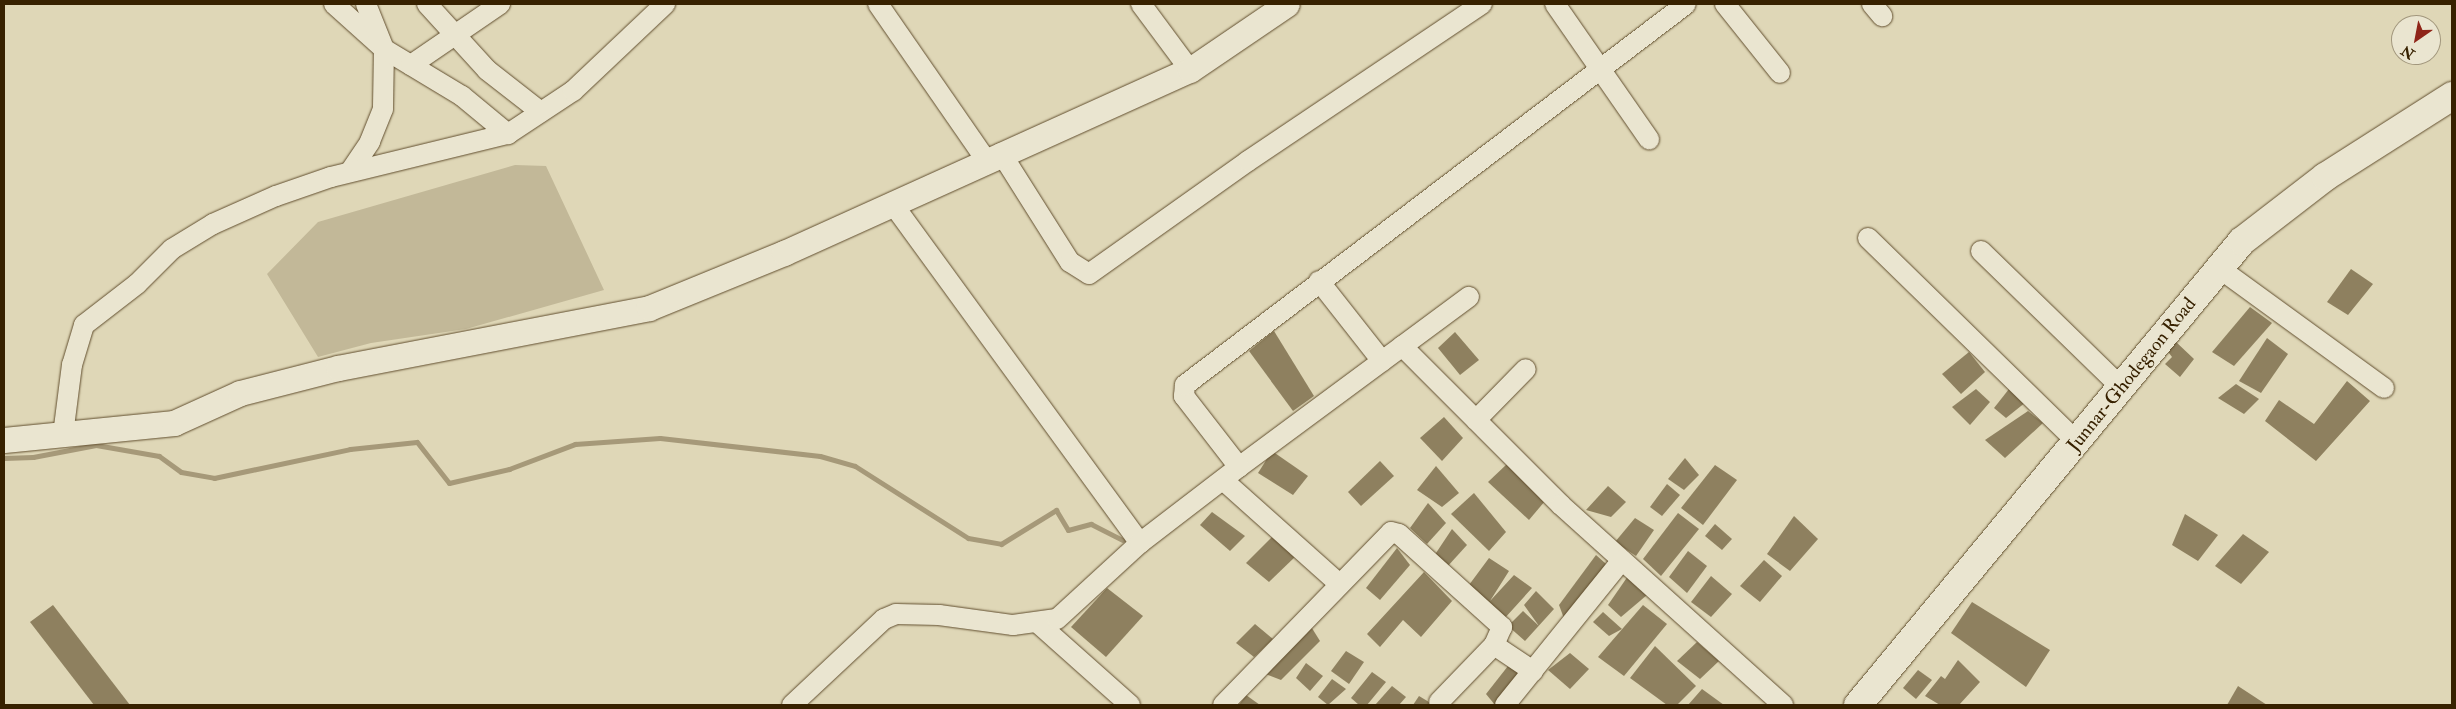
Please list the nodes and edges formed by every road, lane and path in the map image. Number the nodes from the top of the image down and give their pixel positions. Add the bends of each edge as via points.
1 (334, 4) edge
2 (366, 4) edge
3 (427, 4) edge
4 (500, 4) edge
5 (665, 4) edge
6 (878, 4) edge
7 (1141, 4) edge
8 (1287, 4) edge
9 (1482, 4) edge
10 (1555, 4) edge
11 (1686, 4) edge
12 (1725, 4) edge
13 (453, 36) junction
14 (384, 49) junction
15 (411, 65) junction
16 (1600, 68) junction
17 (1190, 70) junction
18 (1780, 73) dead end
19 (2452, 96) edge
20 (541, 112) junction
21 (508, 134) junction
22 (1649, 139) dead end
23 (993, 156) junction
24 (350, 172) junction
25 (892, 203) junction
26 (1868, 238) dead end
27 (1981, 251) dead end
28 (2219, 268) junction
29 (1319, 282) junction
30 (1469, 297) dead end
31 (1402, 346) junction
32 (1382, 361) junction
33 (1526, 369) dead end
34 (2384, 388) dead end
35 (2122, 389) junction
36 (1476, 420) junction
37 (62, 435) junction
38 (4, 440) edge
39 (2077, 442) junction
40 (1239, 467) junction
41 (1223, 480) junction
42 (1140, 543) junction
43 (1622, 560) junction
44 (1338, 583) junction
45 (1039, 624) junction
46 (1494, 644) junction
47 (1533, 671) junction
48 (1439, 702) dead end
49 (792, 705) edge
50 (1130, 705) edge
51 (1224, 705) edge
52 (1505, 705) edge
53 (1783, 705) edge
54 (1858, 705) edge

1 - 14 street
2 - 14 street
3 - 13 street
4 - 13 street
5 - 20 street via 603,66
6 - 23 street
7 - 17 street
8 - 17 street
9 - 23 street via 1248,161 1089,274 1070,262
10 - 16 street
11 - 16 street
12 - 18 street
13 - 15 street
13 - 20 street via 487,70
14 - 15 street
14 - 24 street via 383,109 370,142
15 - 21 street via 462,96
16 - 22 street
16 - 29 street
17 - 23 street
19 - 28 main road, Junnar-Ghodegaon Road via 2277,211 2242,240
20 - 21 street
21 - 24 street
23 - 25 street
24 - 37 street via 276,196 213,224 172,249 137,284 84,325 72,365
25 - 37 street via 649,308 338,368 240,393 174,423
25 - 42 street
26 - 39 street
27 - 35 street
28 - 34 street
28 - 35 main road, Junnar-Ghodegaon Road
29 - 32 street
29 - 40 street via 1185,386 1184,396
30 - 31 street
31 - 32 street
31 - 36 street
32 - 40 street
33 - 36 street
35 - 39 main road, Junnar-Ghodegaon Road
36 - 43 street
37 - 38 street
39 - 54 main road, Junnar-Ghodegaon Road
40 - 41 street
41 - 42 street
41 - 44 street
42 - 45 street via 1057,619
43 - 47 street
43 - 53 street
44 - 46 street via 1383,536 1391,532 1399,534 1502,627
44 - 51 street
45 - 49 street via 896,614 884,619
45 - 50 street
46 - 47 street
46 - 48 street
47 - 52 street

